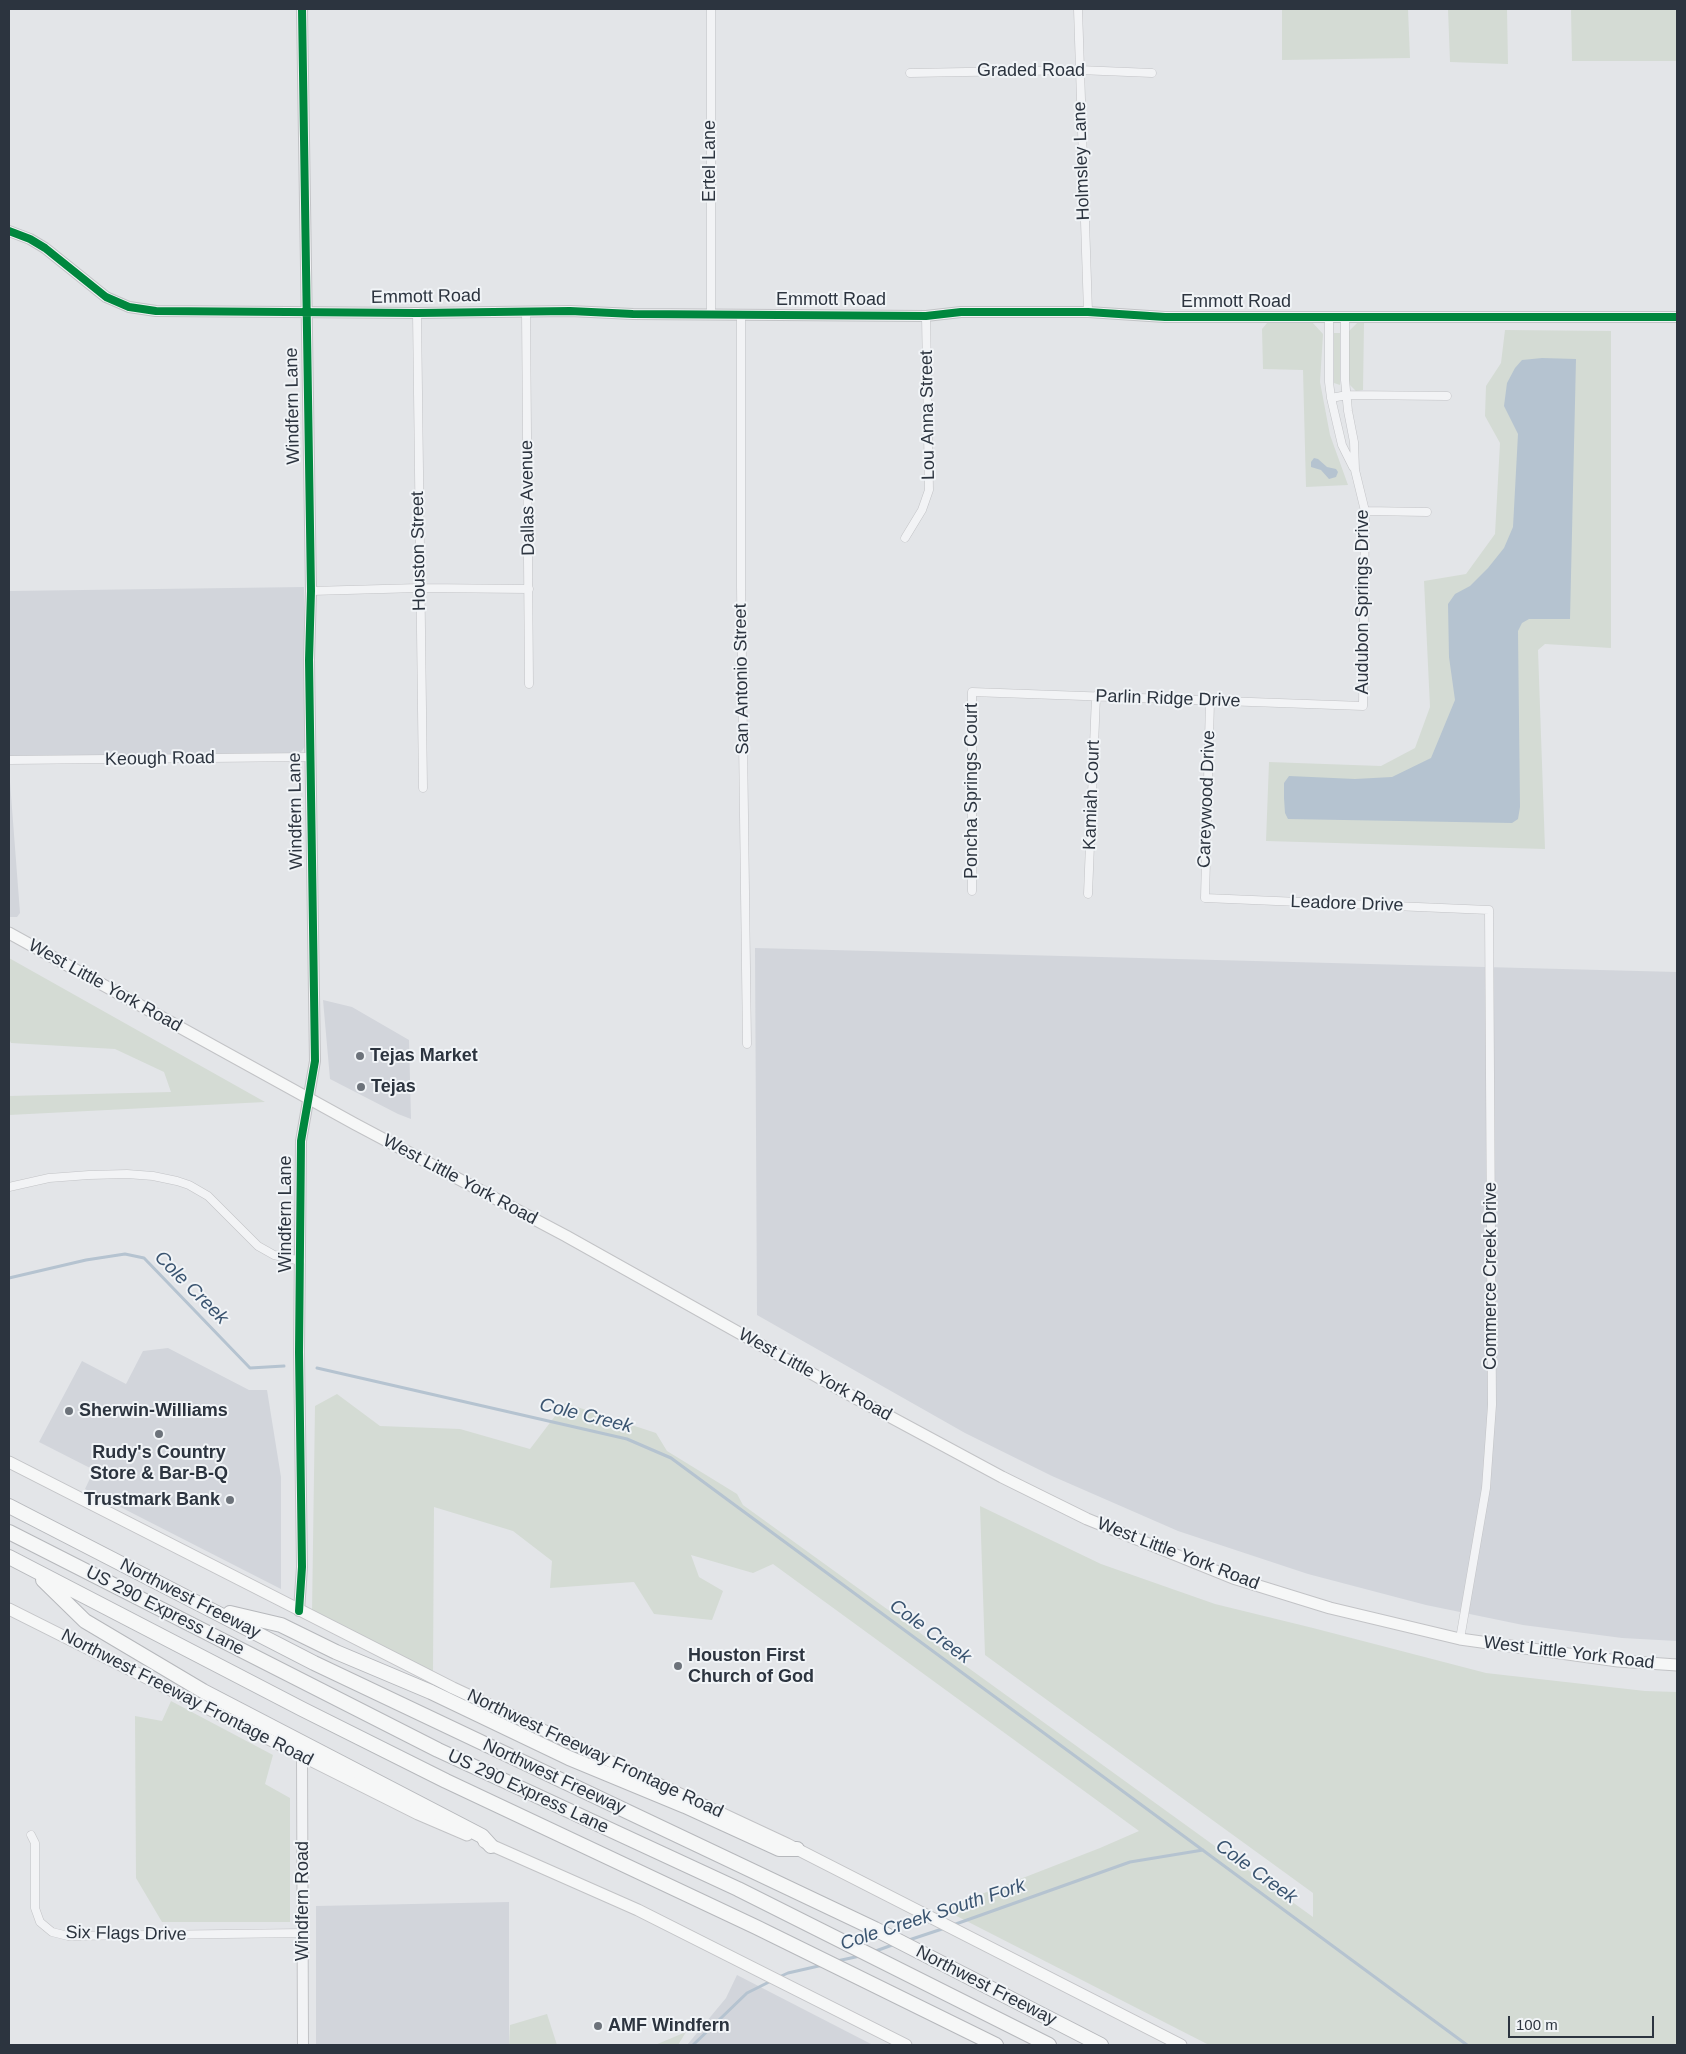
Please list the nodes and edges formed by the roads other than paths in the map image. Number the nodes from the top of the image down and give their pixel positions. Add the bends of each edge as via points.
1 (302, 9) edge
2 (711, 9) edge
3 (1078, 9) edge
4 (1079, 70) junction
5 (910, 73) dead end
6 (1152, 73) dead end
7 (9, 230) edge
8 (526, 311) junction
9 (1088, 312) junction
10 (306, 313) junction
11 (417, 313) junction
12 (711, 313) junction
13 (741, 315) junction
14 (926, 316) junction
15 (1329, 318) junction
16 (1346, 318) junction
17 (1677, 318) edge
18 (1347, 395) junction
19 (1447, 396) dead end
20 (1331, 398) junction
21 (1355, 470) junction
22 (1365, 511) junction
23 (1427, 512) dead end
24 (905, 538) dead end
25 (420, 588) junction
26 (529, 589) junction
27 (311, 591) junction
28 (529, 684) dead end
29 (972, 692) joint
30 (1096, 696) junction
31 (1210, 701) junction
32 (1363, 706) joint
33 (310, 757) junction
34 (9, 760) edge
35 (423, 788) dead end
36 (972, 891) dead end
37 (1088, 894) dead end
38 (1204, 898) joint
39 (1489, 910) joint
40 (9, 933) edge
41 (747, 1044) dead end
42 (308, 1098) junction
43 (9, 1187) edge
44 (301, 1260) junction
45 (9, 1462) edge
46 (9, 1506) edge
47 (9, 1532) edge
48 (9, 1557) edge
49 (31, 1569) junction
50 (210, 1608) junction
51 (9, 1609) edge
52 (299, 1611) junction
53 (1460, 1639) junction
54 (1677, 1665) edge
55 (302, 1756) junction
56 (32, 1835) dead end
57 (491, 1846) junction
58 (797, 1849) junction
59 (303, 1933) junction
60 (302, 2045) edge
61 (906, 2045) edge
62 (996, 2045) edge
63 (1050, 2045) edge
64 (1101, 2045) edge
65 (1181, 2045) edge

1 - 10 street, Windfern Lane
2 - 12 street, Ertel Lane
3 - 4 street, Holmsley Lane
4 - 5 street, Graded Road
4 - 6 street, Graded Road
4 - 9 street, Holmsley Lane
7 - 10 street, Emmott Road via 45,248 106,296 129,307 156,311
8 - 11 street, Emmott Road
8 - 12 street, Emmott Road
8 - 26 street, Dallas Avenue
9 - 14 street, Emmott Road via 960,312
9 - 15 street, Emmott Road via 1165,317
10 - 11 street, Emmott Road
10 - 27 street, Windfern Lane
11 - 25 street, Houston Street
12 - 13 street, Emmott Road
13 - 14 street, Emmott Road
13 - 41 street, San Antonio Street via 740,587
14 - 24 street, Lou Anna Street via 929,490 922,510
15 - 16 street, Emmott Road
15 - 20 street, Audubon Springs Drive
16 - 17 street, Emmott Road
16 - 18 street, Audubon Springs Drive
18 - 19 street
18 - 20 street
18 - 21 street, Audubon Springs Drive
20 - 21 street, Audubon Springs Drive via 1342,445
21 - 22 street, Audubon Springs Drive
22 - 23 street
22 - 32 street, Audubon Springs Drive
25 - 26 street
25 - 27 street
25 - 35 street, Houston Street
26 - 28 street, Dallas Avenue
27 - 33 street, Windfern Lane
29 - 30 street, Parlin Ridge Drive
29 - 36 street, Poncha Springs Court
30 - 31 street, Parlin Ridge Drive
30 - 37 street, Kamiah Court
31 - 32 street, Parlin Ridge Drive
31 - 38 street, Careywood Drive
33 - 34 street, Keough Road
33 - 42 street, Windfern Lane via 315,1061
38 - 39 street, Leadore Drive
39 - 53 street, Commerce Creek Drive via 1492,1405 1486,1488
40 - 42 main road, West Little York Road
42 - 44 street, Windfern Lane via 301,1141
42 - 53 main road, West Little York Road via 566,1236 1002,1477 1087,1519 1233,1578 1330,1608
43 - 44 street via 49,1178 89,1175 127,1174 178,1181 208,1196 258,1246 274,1255
44 - 52 street, Windfern Lane via 302,1567
45 - 52 main road, Northwest Freeway Frontage Road
46 - 50 highway, Northwest Freeway
47 - 63 highway, US 290 Express Lane via 438,1750 738,1889
48 - 49 highway
49 - 57 highway via 94,1626 203,1691 482,1836
49 - 62 highway via 446,1781
50 - 58 highway via 280,1625 779,1850
50 - 64 highway, Northwest Freeway via 314,1663 875,1929
51 - 55 main road, Northwest Freeway Frontage Road
52 - 58 main road, Northwest Freeway Frontage Road via 453,1688
53 - 54 main road, West Little York Road via 1618,1661
55 - 57 main road, Northwest Freeway Frontage Road
55 - 59 street, Windfern Road
56 - 59 street, Six Flags Drive via 35,1842 35,1908 40,1922 52,1932 68,1936
57 - 61 main road, Northwest Freeway Frontage Road via 638,1910
58 - 65 main road, Northwest Freeway Frontage Road
59 - 60 street, Windfern Road

